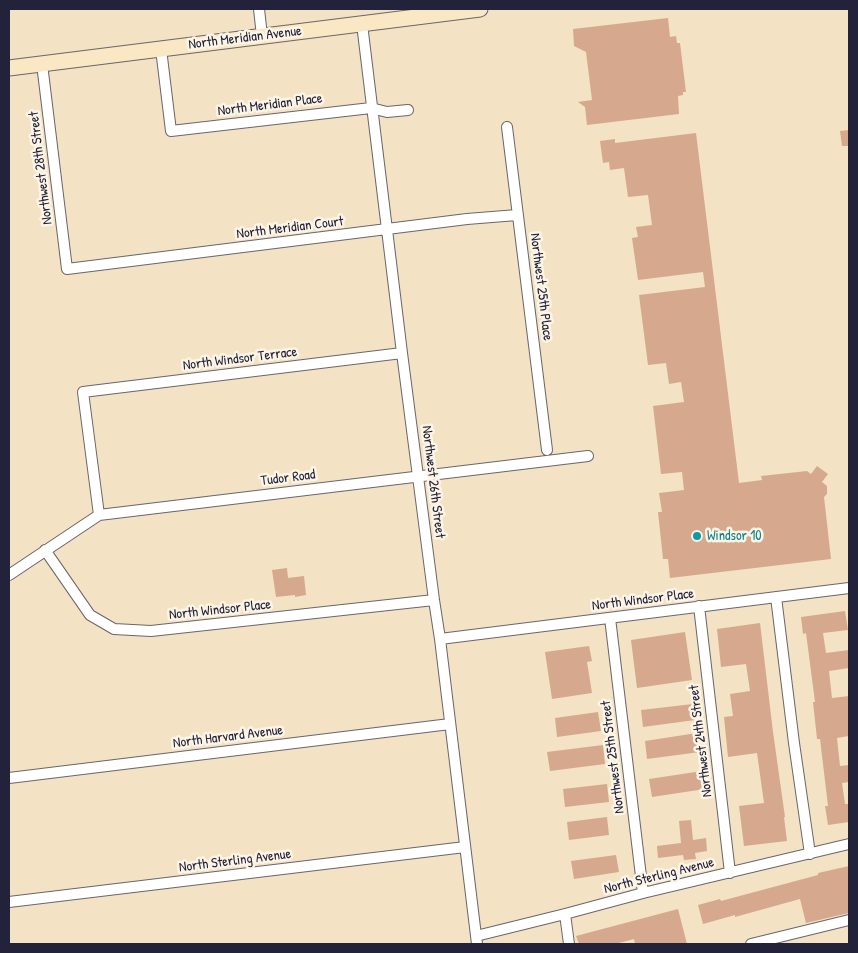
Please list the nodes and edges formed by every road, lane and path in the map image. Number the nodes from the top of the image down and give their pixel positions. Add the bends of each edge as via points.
1 (259, 9) edge
2 (480, 9) edge
3 (428, 12) edge
4 (362, 24) junction
5 (262, 36) junction
6 (161, 49) junction
7 (42, 64) junction
8 (9, 68) edge
9 (372, 108) junction
10 (408, 110) dead end
11 (507, 127) dead end
12 (517, 215) junction
13 (388, 229) junction
14 (67, 269) joint
15 (402, 353) junction
16 (547, 450) dead end
17 (588, 456) dead end
18 (418, 476) junction
19 (99, 515) junction
20 (45, 550) junction
21 (9, 575) edge
22 (849, 588) edge
23 (776, 597) junction
24 (434, 600) junction
25 (699, 606) junction
26 (610, 618) junction
27 (440, 639) junction
28 (450, 724) junction
29 (9, 778) edge
30 (849, 844) edge
31 (465, 847) junction
32 (810, 854) junction
33 (730, 873) junction
34 (643, 893) junction
35 (9, 902) edge
36 (565, 914) junction
37 (849, 920) edge
38 (476, 940) edge
39 (569, 944) edge
40 (750, 944) edge

1 - 5 street
2 - 3 main road, North Meridian Avenue
3 - 4 main road, North Meridian Avenue
4 - 5 main road, North Meridian Avenue
4 - 9 street, Northwest 26th Street
5 - 6 main road, North Meridian Avenue
6 - 7 main road, North Meridian Avenue
6 - 9 street, North Meridian Place via 171,130
7 - 8 main road, North Meridian Avenue
7 - 14 street, Northwest 28th Street
9 - 10 street, North Meridian Place via 388,112
9 - 13 street, Northwest 26th Street
11 - 12 street, Northwest 25th Place
12 - 13 street, North Meridian Court
12 - 16 street, Northwest 25th Place
13 - 14 street, North Meridian Court
13 - 15 street, Northwest 26th Street
15 - 18 street, Northwest 26th Street
15 - 19 street, North Windsor Terrace via 83,392
17 - 18 street, Tudor Road
18 - 19 street, Tudor Road
18 - 24 street, Northwest 26th Street
19 - 20 street, Tudor Road
20 - 21 street, Tudor Road
20 - 24 street, North Windsor Place via 90,615 114,629 151,631
22 - 23 street, North Windsor Place
23 - 25 street, North Windsor Place
23 - 32 street
24 - 27 street, Northwest 26th Street
25 - 26 street, North Windsor Place
25 - 33 street, Northwest 24th Street
26 - 27 street, North Windsor Place
26 - 34 street, Northwest 25th Street
27 - 28 street, Northwest 26th Street
28 - 29 street, North Harvard Avenue
28 - 31 street, Northwest 26th Street
30 - 32 street, North Sterling Avenue
31 - 35 street, North Sterling Avenue
31 - 38 street, Northwest 26th Street
32 - 33 street, North Sterling Avenue
33 - 34 street, North Sterling Avenue
34 - 36 street, North Sterling Avenue
36 - 38 street, North Sterling Avenue
36 - 39 street
37 - 40 street

